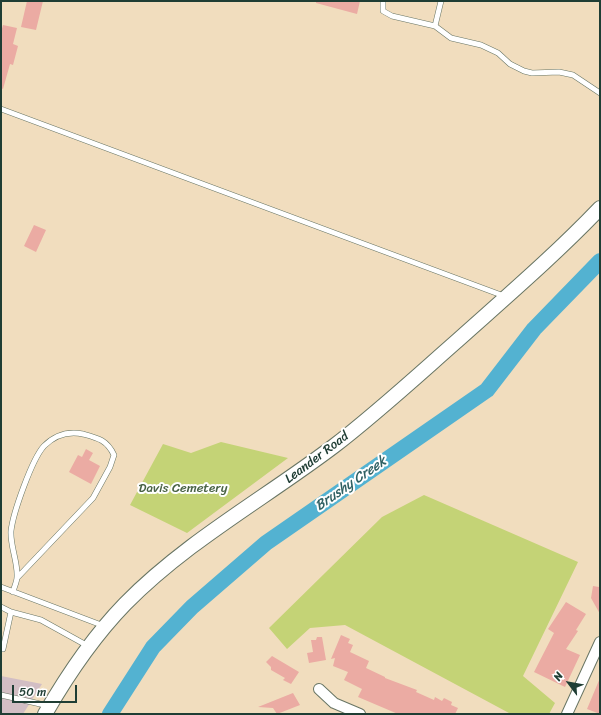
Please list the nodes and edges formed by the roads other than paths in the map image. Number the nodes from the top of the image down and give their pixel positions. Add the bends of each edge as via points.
1 (383, 1) edge
2 (441, 1) edge
3 (435, 26) junction
4 (600, 93) edge
5 (1, 109) edge
6 (600, 208) edge
7 (506, 297) junction
8 (17, 578) junction
9 (1, 587) edge
10 (12, 592) junction
11 (1, 607) edge
12 (11, 612) junction
13 (105, 626) junction
14 (600, 642) edge
15 (89, 646) junction
16 (3, 649) dead end
17 (319, 689) dead end
18 (1, 697) edge
19 (48, 710) edge
20 (360, 714) edge
21 (567, 714) edge

1 - 3 lane via 383,11 392,16
2 - 3 lane
3 - 4 lane via 451,38 482,45 498,53 510,64 524,71 532,74 559,72 573,75
5 - 7 lane
6 - 7 main road, Leander Road via 547,261
7 - 13 main road, Leander Road via 379,410 335,445 182,553 125,604
8 - 8 lane via 11,532 18,503 36,459 44,447 57,436 74,432 94,437 109,445 114,455 93,498
8 - 10 lane
9 - 10 lane
10 - 13 lane
11 - 12 lane
12 - 15 lane via 41,620
12 - 16 lane
13 - 15 main road, Leander Road
14 - 21 street
15 - 19 main road, Leander Road via 64,681
17 - 20 street via 334,702
18 - 19 lane

